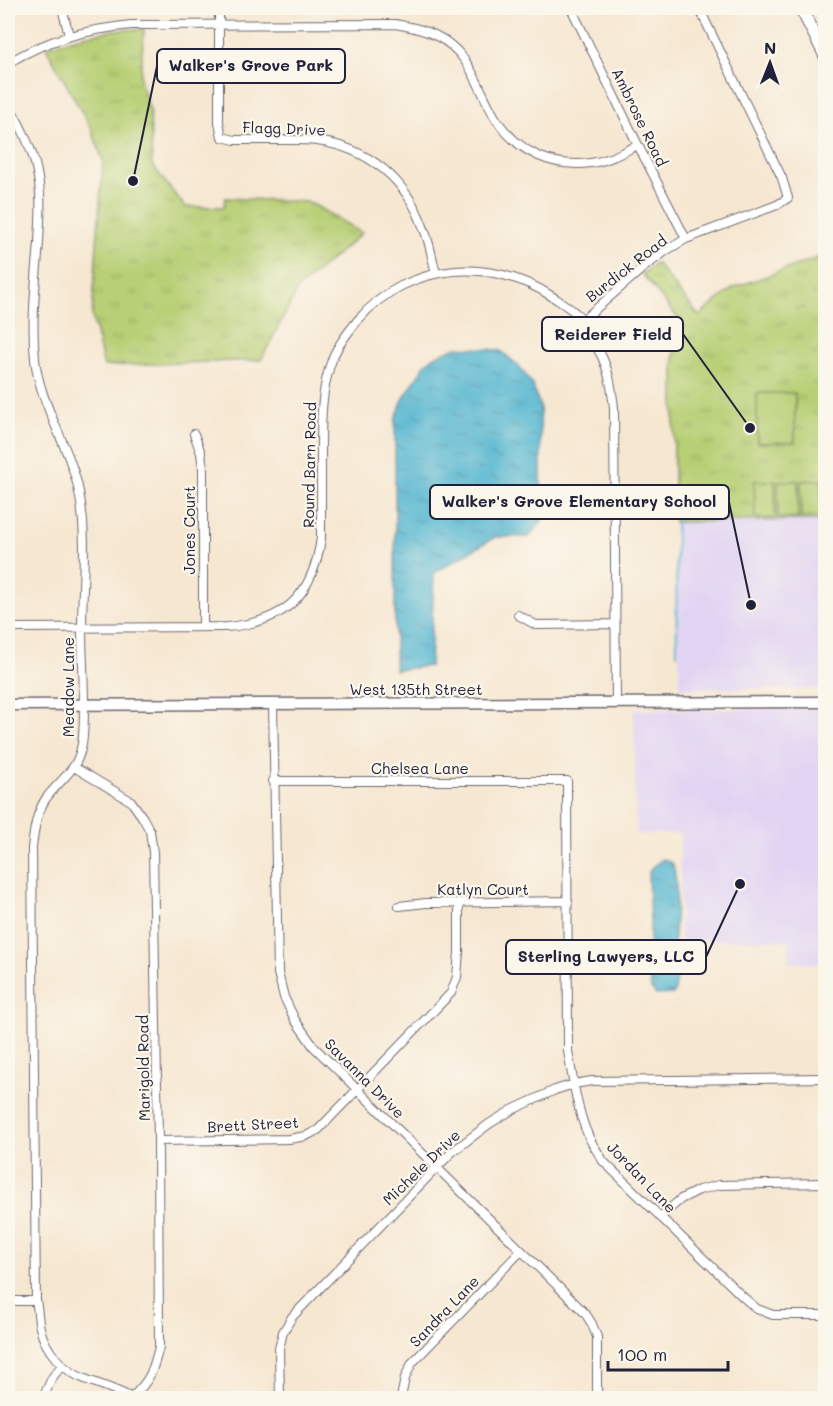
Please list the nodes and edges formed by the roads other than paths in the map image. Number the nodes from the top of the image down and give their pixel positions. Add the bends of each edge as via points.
1 (62, 8) edge
2 (219, 8) edge
3 (571, 8) edge
4 (699, 8) edge
5 (801, 8) edge
6 (219, 25) junction
7 (69, 35) junction
8 (825, 57) edge
9 (8, 63) edge
10 (8, 104) edge
11 (638, 145) junction
12 (686, 239) junction
13 (436, 273) junction
14 (583, 320) junction
15 (195, 434) dead end
16 (518, 615) dead end
17 (615, 624) junction
18 (82, 627) junction
19 (203, 627) junction
20 (8, 628) edge
21 (825, 702) edge
22 (616, 703) junction
23 (83, 704) junction
24 (273, 704) junction
25 (8, 705) edge
26 (74, 767) junction
27 (273, 781) junction
28 (567, 781) joint
29 (568, 901) junction
30 (459, 903) junction
31 (399, 906) dead end
32 (825, 1078) edge
33 (574, 1083) junction
34 (356, 1089) junction
35 (158, 1141) junction
36 (435, 1167) junction
37 (825, 1183) edge
38 (660, 1217) junction
39 (521, 1251) junction
40 (36, 1300) junction
41 (8, 1301) edge
42 (825, 1315) edge
43 (62, 1365) junction
44 (43, 1398) edge
45 (132, 1398) edge
46 (280, 1398) edge
47 (401, 1398) edge
48 (597, 1398) edge

1 - 7 street
2 - 6 street, Flagg Drive
3 - 11 street, Ambrose Road
4 - 12 street, Burdick Road via 782,178 788,198
5 - 8 main road
6 - 7 street via 130,25
6 - 11 street via 395,24 420,28 456,50 469,65 496,118 527,151 575,164 613,157
6 - 13 street, Flagg Drive via 222,136 235,140 315,141 362,154 401,185 415,206
7 - 9 street
10 - 18 street, Meadow Lane via 30,146 39,179 35,361 41,390 79,491 84,528
11 - 12 street, Ambrose Road
12 - 14 street, Burdick Road via 643,268
13 - 14 street, Round Barn Road via 469,270 519,279 541,289
13 - 19 street, Round Barn Road via 387,293 347,333 334,357 321,406 320,549 308,582 281,612 263,621
14 - 17 street, Round Barn Road via 603,360 614,408
15 - 19 street, Jones Court via 203,468
16 - 17 street via 536,625
17 - 22 street, Round Barn Road
18 - 19 street, Round Barn Road
18 - 20 street, Round Barn Road
18 - 23 street, Meadow Lane
21 - 22 street, West 135th Street
22 - 24 street, West 135th Street
23 - 24 street, West 135th Street
23 - 25 street, West 135th Street
23 - 26 street, Meadow Lane via 83,738
24 - 27 street, Savanna Drive
26 - 35 street, Marigold Road via 130,801 150,831
26 - 40 street, Meadow Lane via 46,798 35,823 32,849
27 - 28 street, Chelsea Lane
27 - 34 street, Savanna Drive via 278,973 284,997 314,1047
28 - 29 street, Jordan Lane
29 - 30 street, Katlyn Court
29 - 33 street, Jordan Lane via 568,1051
30 - 31 street, Katlyn Court
30 - 34 street, Brett Street via 457,976 451,993
32 - 33 street, Michele Drive
33 - 36 street, Michele Drive via 512,1110
33 - 38 street, Jordan Lane via 582,1118 603,1161
34 - 35 street, Brett Street via 318,1130 306,1136
34 - 36 street, Savanna Drive
35 - 45 street, Marigold Road via 159,1347 150,1377
36 - 39 street, Savanna Drive
36 - 46 street, Michele Drive via 292,1317 279,1349
37 - 38 street via 719,1185 681,1199
38 - 42 street, Jordan Lane via 757,1309 773,1315
39 - 47 street, Sandra Lane via 412,1363
39 - 48 street, Savanna Drive via 592,1324 597,1337
40 - 41 street
40 - 43 street, Meadow Lane via 40,1330 48,1350
43 - 44 street
43 - 45 street, Meadow Lane via 82,1378

